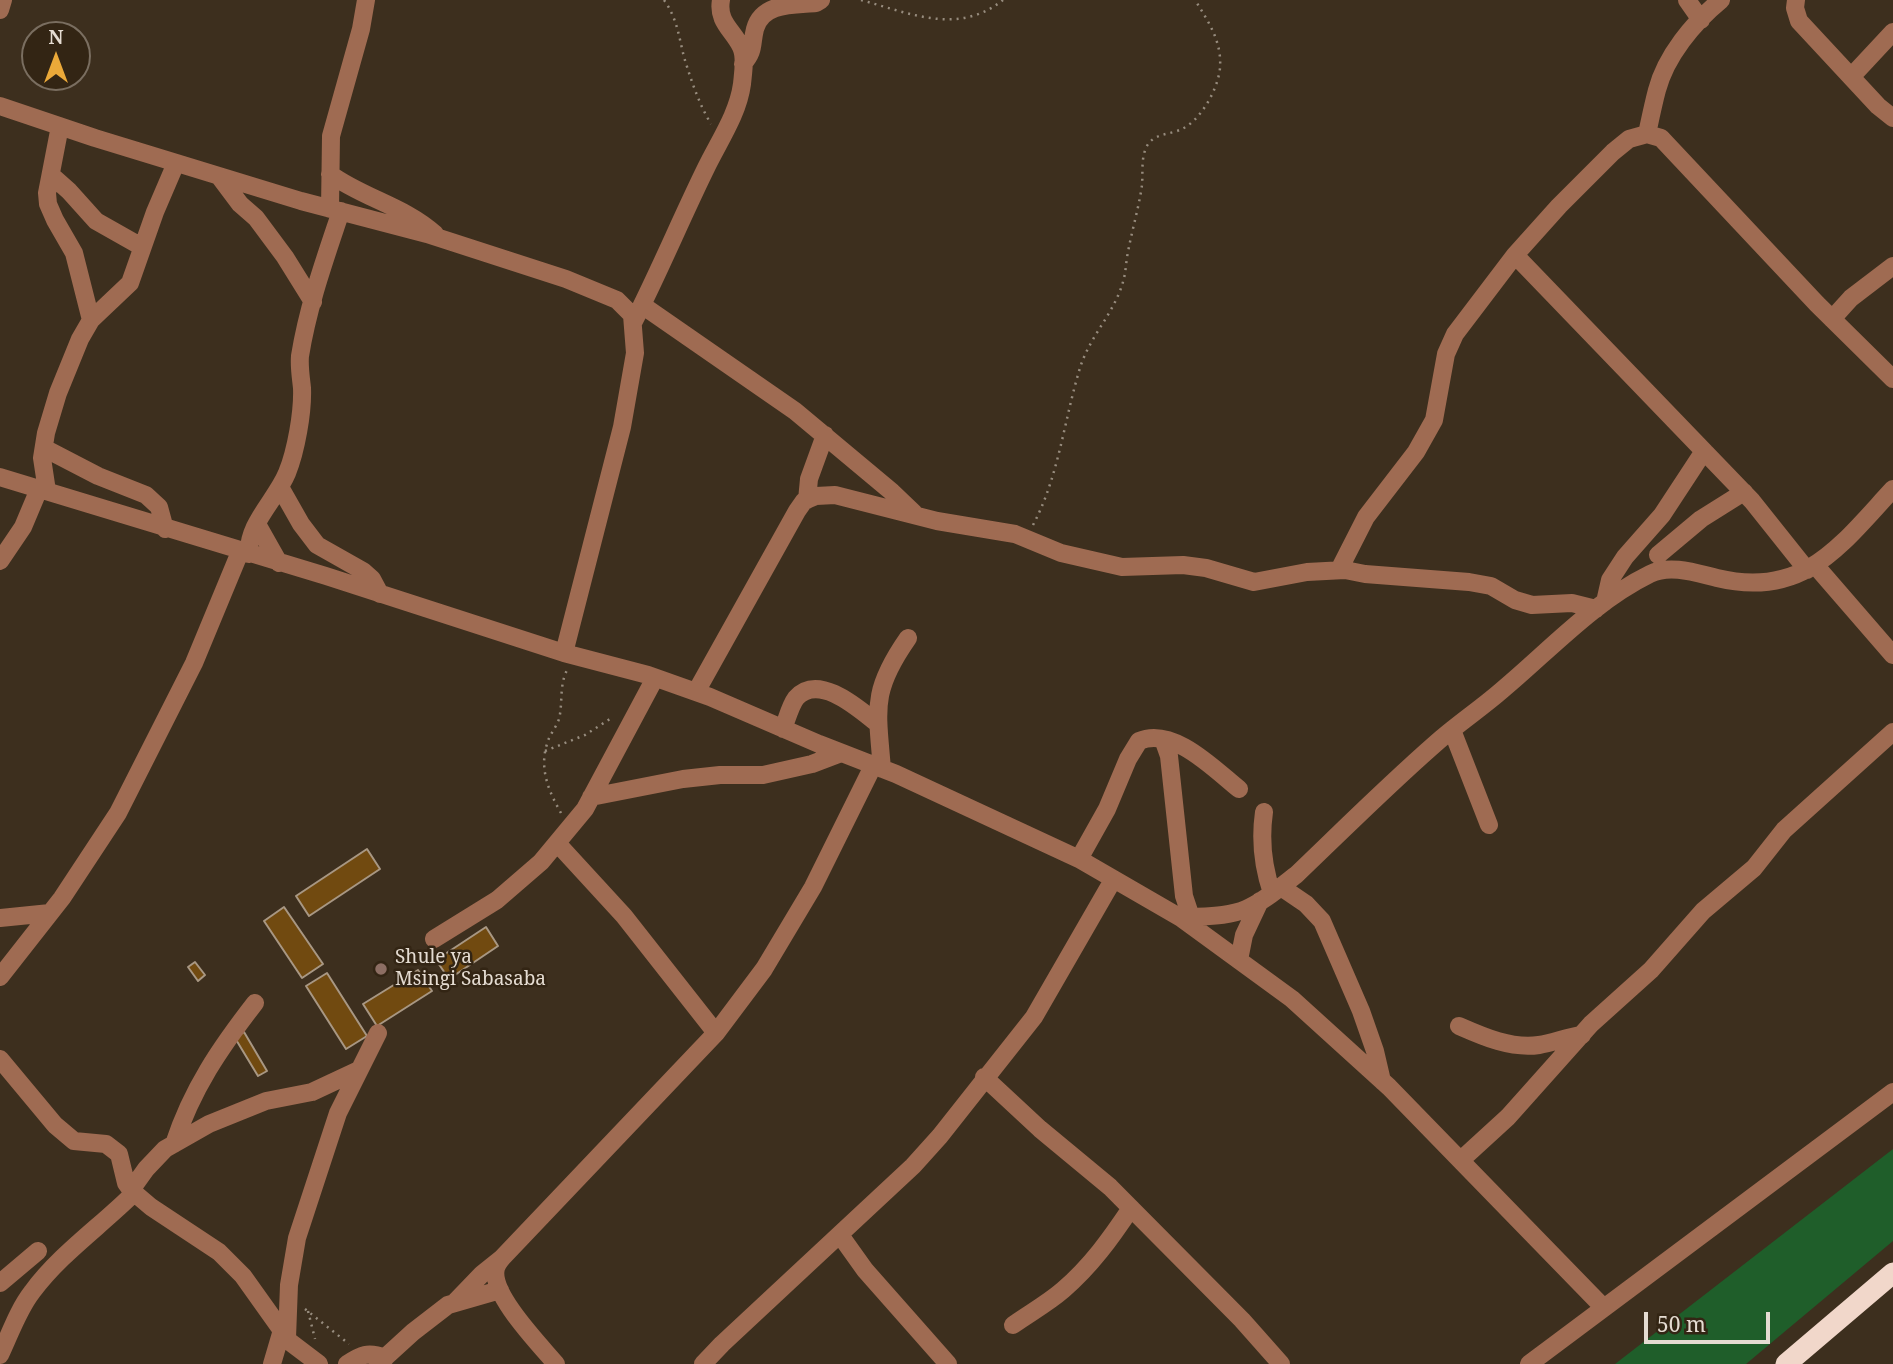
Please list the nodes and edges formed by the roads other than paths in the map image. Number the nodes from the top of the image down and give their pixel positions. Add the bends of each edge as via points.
1 (3, 0) edge
2 (366, 0) edge
3 (721, 0) edge
4 (821, 0) edge
5 (1688, 0) edge
6 (1721, 0) edge
7 (1796, 0) edge
8 (0, 10) edge
9 (1700, 20) junction
10 (1893, 32) edge
11 (743, 64) junction
12 (1851, 78) junction
13 (0, 106) edge
14 (1893, 118) edge
15 (60, 126) junction
16 (1647, 134) junction
17 (176, 163) junction
18 (330, 174) junction
19 (51, 175) junction
20 (219, 176) junction
21 (335, 210) junction
22 (441, 239) junction
23 (142, 247) junction
24 (1515, 255) junction
25 (1893, 266) edge
26 (313, 302) junction
27 (642, 305) junction
28 (1832, 319) junction
29 (91, 320) junction
30 (633, 323) junction
31 (1893, 379) edge
32 (825, 436) junction
33 (44, 448) junction
34 (1704, 451) junction
35 (0, 477) edge
36 (280, 487) junction
37 (1893, 489) edge
38 (43, 490) junction
39 (1744, 492) junction
40 (807, 500) junction
41 (917, 515) junction
42 (257, 524) junction
43 (165, 529) junction
44 (1643, 539) junction
45 (244, 553) junction
46 (1658, 555) junction
47 (0, 561) edge
48 (279, 563) junction
49 (1811, 568) junction
50 (1674, 569) junction
51 (1339, 570) junction
52 (380, 594) junction
53 (1601, 606) junction
54 (908, 638) dead end
55 (571, 655) junction
56 (1893, 655) edge
57 (655, 678) junction
58 (696, 692) junction
59 (878, 724) junction
60 (783, 729) junction
61 (1452, 730) junction
62 (1893, 732) edge
63 (1163, 739) junction
64 (841, 753) junction
65 (878, 767) junction
66 (1239, 789) dead end
67 (591, 797) junction
68 (1264, 812) dead end
69 (1489, 825) dead end
70 (557, 843) junction
71 (1079, 859) junction
72 (1113, 880) junction
73 (1271, 894) junction
74 (50, 914) junction
75 (0, 918) edge
76 (1186, 918) junction
77 (434, 939) dead end
78 (1239, 960) junction
79 (0, 977) edge
80 (256, 1003) dead end
81 (1460, 1026) dead end
82 (378, 1033) dead end
83 (716, 1033) junction
84 (1582, 1035) junction
85 (0, 1059) edge
86 (359, 1070) junction
87 (984, 1077) junction
88 (1381, 1081) junction
89 (1893, 1092) edge
90 (174, 1144) junction
91 (1461, 1160) junction
92 (133, 1192) junction
93 (1131, 1208) junction
94 (840, 1235) junction
95 (38, 1251) dead end
96 (502, 1258) junction
97 (1893, 1273) edge
98 (0, 1283) edge
99 (500, 1290) junction
100 (453, 1304) junction
101 (1604, 1308) junction
102 (1013, 1325) dead end
103 (284, 1334) junction
104 (0, 1355) edge
105 (377, 1358) edge
106 (272, 1364) edge
107 (319, 1364) edge
108 (347, 1364) edge
109 (556, 1364) edge
110 (703, 1364) edge
111 (948, 1364) edge
112 (1280, 1364) edge
113 (1529, 1364) edge
114 (1786, 1364) edge

1 - 8 street
2 - 18 street via 331,136
3 - 11 street via 726,27 741,47
4 - 11 street via 778,6 760,17 752,54
5 - 9 street
6 - 9 street
7 - 12 street via 1798,21
9 - 16 street via 1670,59 1657,88
10 - 12 street
11 - 27 street via 730,122
12 - 14 street
13 - 15 street
15 - 17 street
15 - 19 street
16 - 24 street via 1629,139 1613,152
16 - 28 street via 1661,138
17 - 20 street
17 - 23 street
18 - 21 street
18 - 22 street via 421,221
19 - 23 street via 96,220
19 - 29 street via 48,204 74,253
20 - 21 street
20 - 26 street via 256,218
21 - 22 street
21 - 26 street
22 - 30 street via 617,300 632,315
23 - 29 street via 130,283
24 - 34 street
24 - 51 street via 1455,334 1446,354 1434,420 1416,452 1366,517
25 - 28 street
26 - 36 street via 300,360 302,390 294,448
27 - 30 street
27 - 32 street
28 - 31 street
29 - 33 street via 58,393
30 - 55 street via 635,353 622,426
32 - 40 street via 809,479
32 - 41 street
33 - 38 street
33 - 43 street via 146,495 159,507
34 - 39 street
34 - 44 street
35 - 38 street
36 - 42 street
36 - 52 street via 317,545 363,571
37 - 49 street
38 - 43 street
38 - 47 street
39 - 46 street via 1701,519
39 - 49 street
40 - 41 street via 835,495
40 - 58 street
41 - 51 street via 1015,534 1061,553 1122,567 1183,565 1254,582
42 - 45 street
42 - 48 street
43 - 45 street
44 - 46 street
44 - 53 street via 1625,556
45 - 48 street
45 - 74 street via 118,813
46 - 50 street
48 - 52 street
49 - 50 street via 1777,582 1753,583
49 - 56 street
50 - 53 street via 1654,572
51 - 53 street via 1469,582 1491,586 1532,605
52 - 55 street
53 - 61 street
54 - 59 street via 881,685
55 - 57 street
57 - 58 street
57 - 67 street
58 - 60 street
59 - 60 street via 832,692 810,689 793,702
59 - 65 street
60 - 64 street
61 - 69 street
61 - 73 street
62 - 84 street via 1784,830 1754,868 1703,911 1651,970
63 - 66 street via 1196,754
63 - 71 street via 1145,738 1133,749
63 - 76 street via 1169,756
64 - 65 street
64 - 67 street via 763,775 683,779
65 - 71 street
65 - 83 street via 764,969
67 - 70 street
68 - 73 street via 1262,845
70 - 77 street via 497,900
70 - 83 street via 624,916
71 - 72 street
72 - 76 street
72 - 87 street via 1034,1017
73 - 76 street via 1244,910
73 - 78 street via 1246,928
73 - 88 street via 1306,904 1322,921 1362,1011
74 - 75 street
74 - 79 street
76 - 78 street
78 - 88 street via 1292,999
80 - 90 street via 195,1090
81 - 84 street via 1518,1045
82 - 86 street
83 - 96 street
84 - 91 street via 1508,1117
85 - 92 street via 74,1141 106,1144 119,1153 126,1183
86 - 90 street via 312,1092 266,1101
86 - 103 street via 338,1113 297,1238
87 - 93 street
87 - 94 street via 913,1166
88 - 91 street
89 - 101 street
90 - 92 street via 146,1170
91 - 101 street
92 - 103 street via 219,1252 243,1276
92 - 104 street via 31,1292
93 - 102 street via 1086,1268
93 - 112 street
94 - 110 street
94 - 111 street via 864,1270
95 - 98 street
96 - 99 street via 496,1269
96 - 100 street
97 - 114 highway
99 - 100 street
99 - 109 street
100 - 105 street
101 - 113 street
103 - 106 street
103 - 107 street
105 - 108 street via 360,1355

